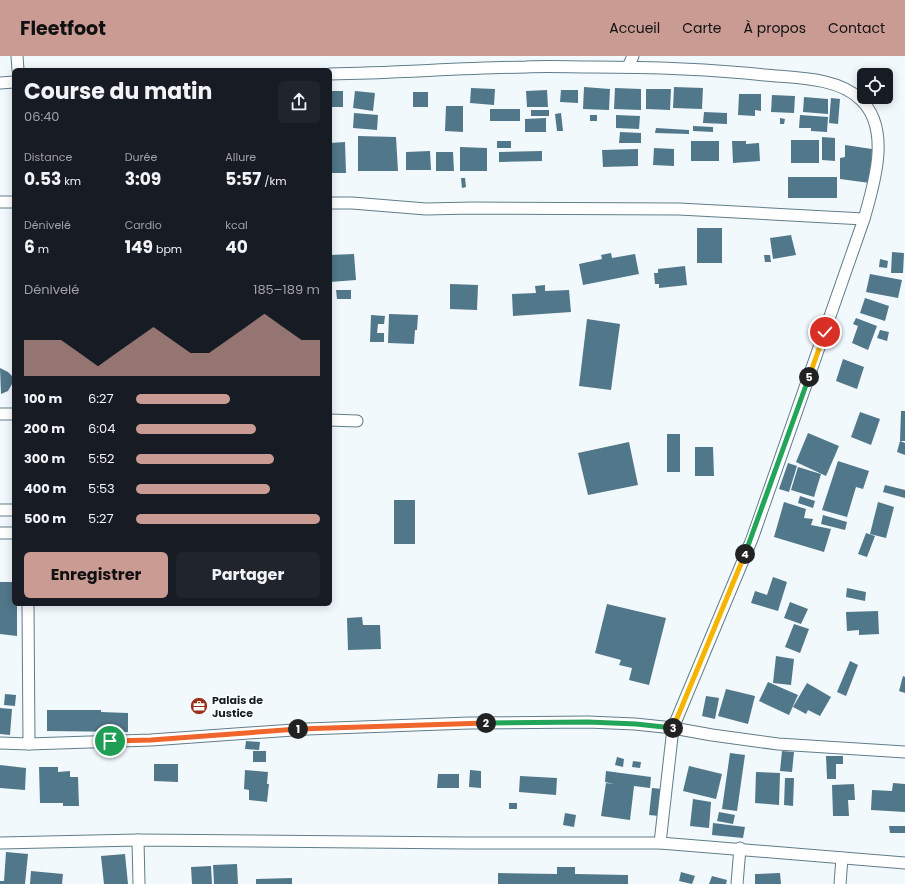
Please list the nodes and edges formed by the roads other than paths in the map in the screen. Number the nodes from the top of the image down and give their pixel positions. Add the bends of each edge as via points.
1 (17, 56) edge
2 (633, 56) edge
3 (628, 67) junction
4 (18, 68) edge
5 (332, 74) edge
6 (12, 82) edge
7 (0, 83) edge
8 (0, 202) edge
9 (12, 202) edge
10 (332, 203) edge
11 (864, 219) junction
12 (0, 414) edge
13 (12, 414) edge
14 (332, 420) edge
15 (357, 421) dead end
16 (0, 510) edge
17 (12, 510) edge
18 (0, 533) edge
19 (12, 533) edge
20 (28, 606) edge
21 (673, 728) junction
22 (0, 743) edge
23 (29, 744) junction
24 (905, 752) edge
25 (138, 840) junction
26 (0, 843) edge
27 (660, 843) junction
28 (740, 848) junction
29 (842, 858) junction
30 (905, 863) edge
31 (139, 884) edge
32 (737, 884) edge
33 (840, 884) edge

1 - 4 street
2 - 3 street
3 - 5 street via 527,67
3 - 11 street via 732,72 822,81 848,90 868,109 878,135 876,175
6 - 7 street
8 - 9 street
10 - 11 street via 426,209 679,209
11 - 21 street via 752,538
12 - 13 street
14 - 15 street
16 - 17 street
18 - 19 street
20 - 23 street
21 - 23 street via 588,722 469,723
21 - 24 street via 778,744
21 - 27 street
22 - 23 street
25 - 26 street
25 - 27 street
25 - 31 street
27 - 28 street
28 - 29 street
28 - 32 street
29 - 30 street
29 - 33 street

